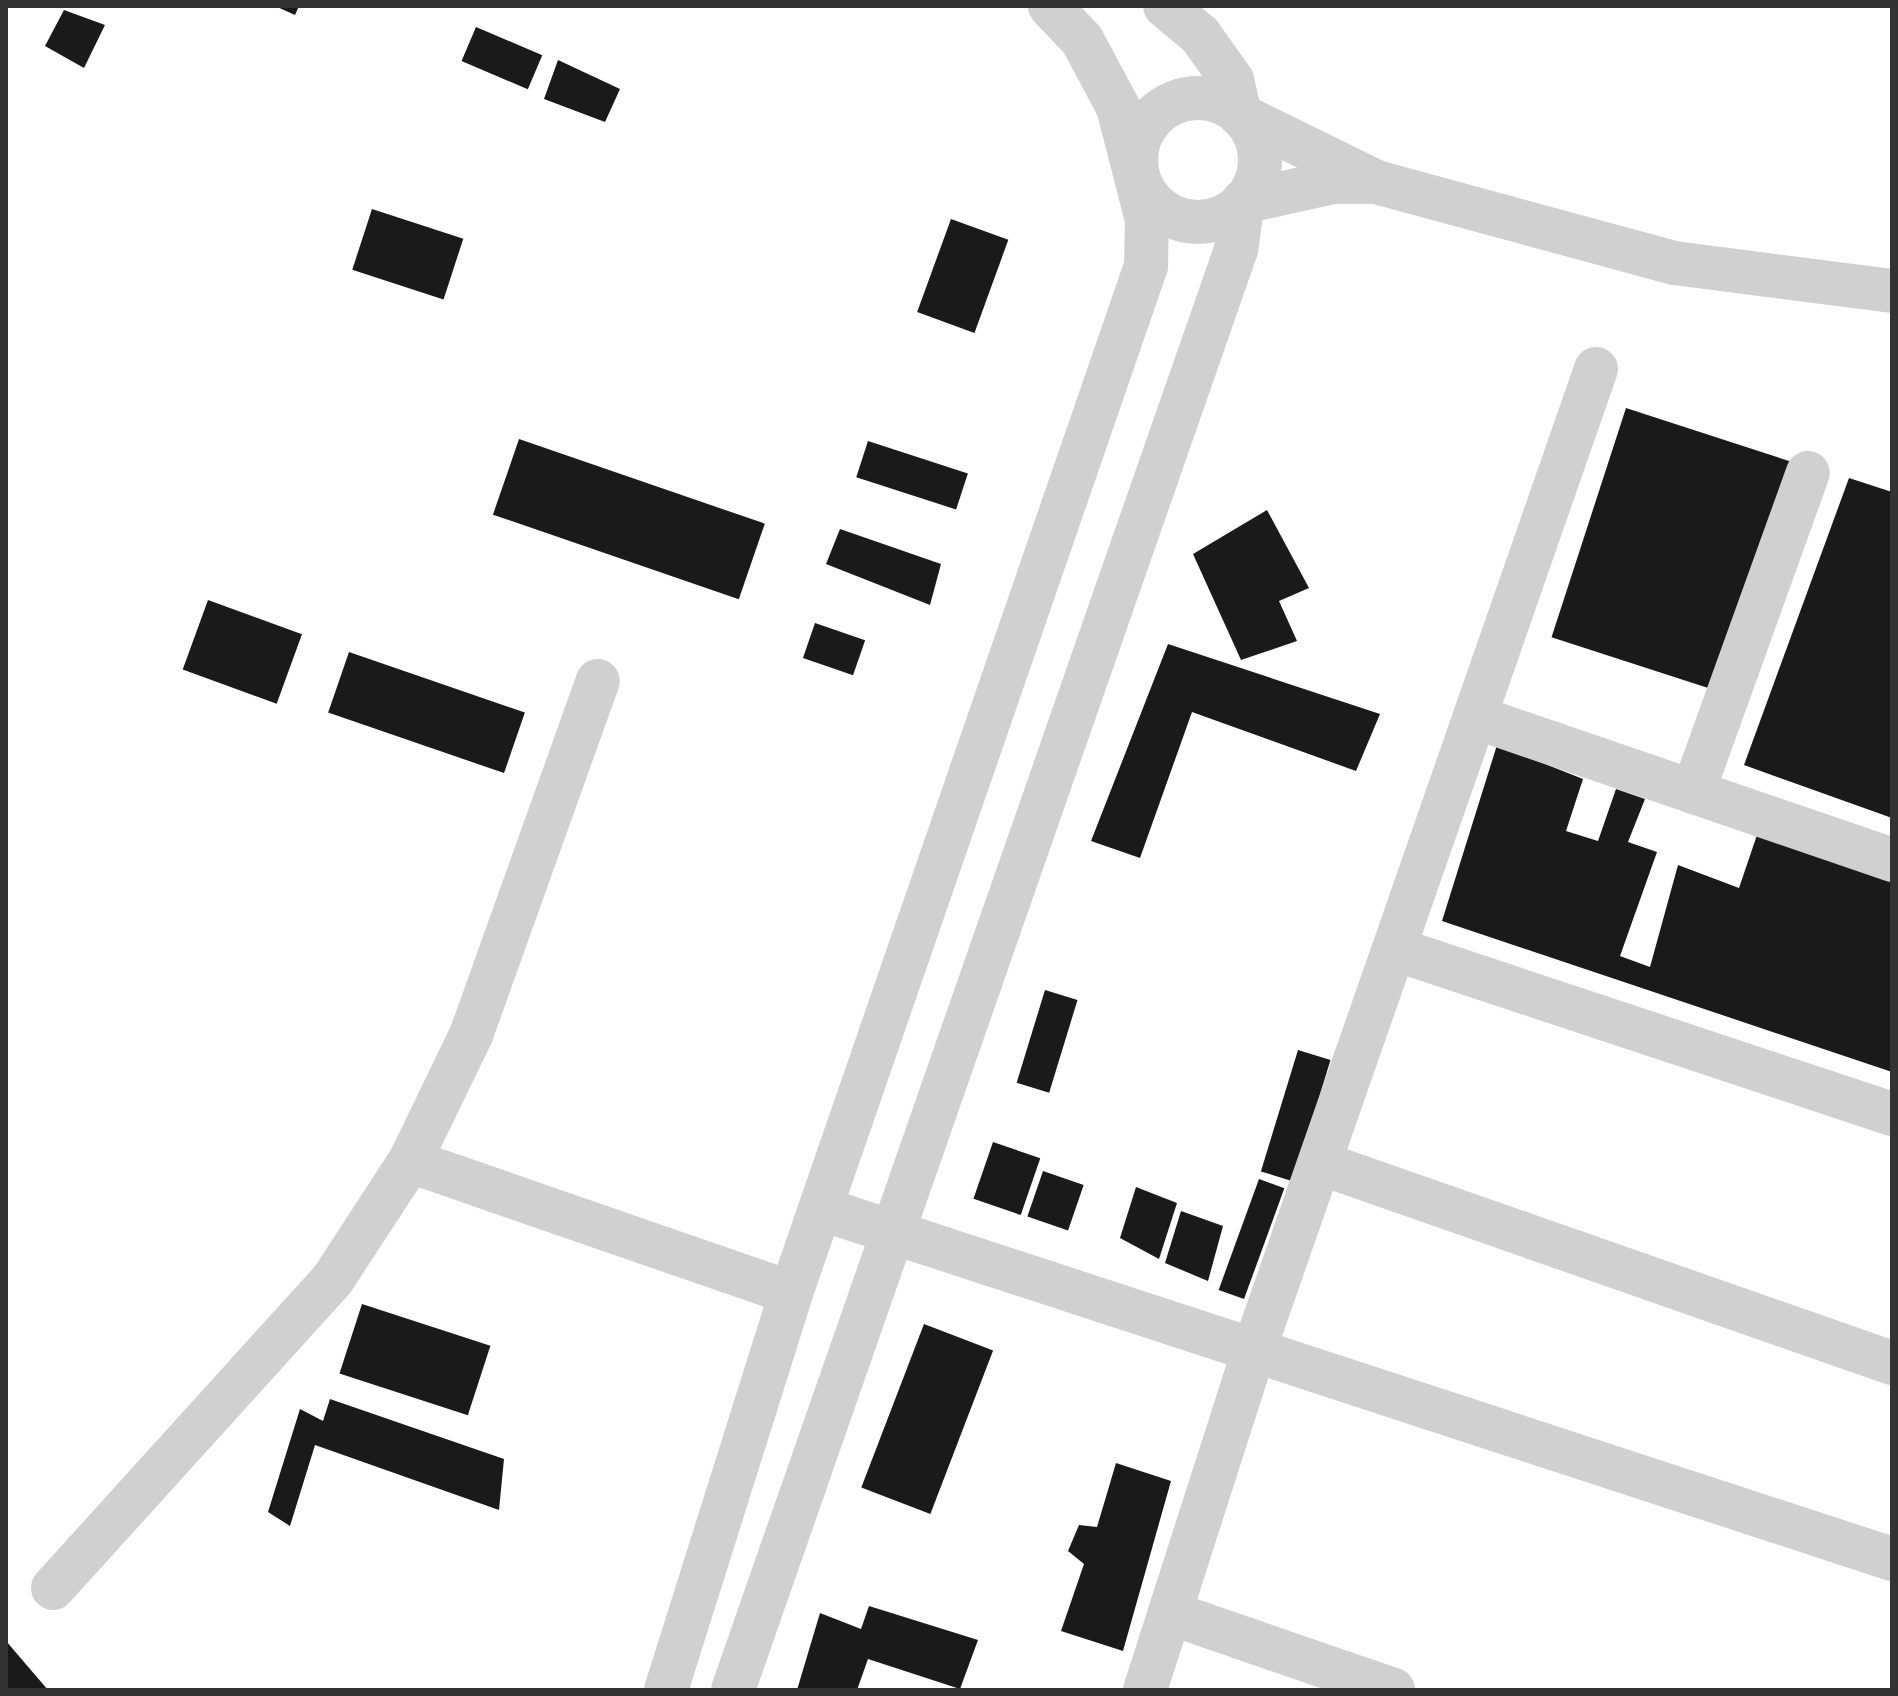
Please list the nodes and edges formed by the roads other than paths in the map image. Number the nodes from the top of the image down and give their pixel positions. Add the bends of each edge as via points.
1 (1050, 6) edge
2 (1165, 6) edge
3 (1240, 115) junction
4 (1136, 171) junction
5 (1376, 182) junction
6 (1243, 202) junction
7 (1892, 291) edge
8 (1596, 369) dead end
9 (1808, 473) dead end
10 (598, 681) dead end
11 (1478, 718) junction
12 (1693, 792) junction
13 (1892, 860) edge
14 (1398, 950) junction
15 (1892, 1114) edge
16 (410, 1161) junction
17 (1320, 1163) junction
18 (822, 1209) junction
19 (888, 1231) junction
20 (791, 1293) junction
21 (1254, 1350) junction
22 (1892, 1363) edge
23 (1892, 1559) edge
24 (53, 1588) dead end
25 (1170, 1613) junction
26 (666, 1690) edge
27 (733, 1690) edge
28 (1145, 1690) edge
29 (1393, 1690) edge

1 - 4 street via 1102,75
2 - 3 street via 1208,46 1232,80
3 - 4 street via 1206,98 1168,105 1142,133
3 - 5 street
3 - 6 street via 1255,139 1259,168
4 - 6 street via 1155,205 1171,216 1209,220
4 - 18 street via 1151,244 1146,266
5 - 6 street via 1333,182
5 - 7 street via 1674,263
6 - 19 street via 1236,250
8 - 11 street
9 - 12 street
10 - 16 street via 471,1035
11 - 12 street
11 - 14 street
12 - 13 street
14 - 15 street
14 - 17 street
16 - 20 street
16 - 24 street via 333,1279
17 - 21 street
17 - 22 street
18 - 19 street
18 - 20 street
19 - 21 street
19 - 27 street
20 - 26 street
21 - 23 street
21 - 25 street
25 - 28 street
25 - 29 street

